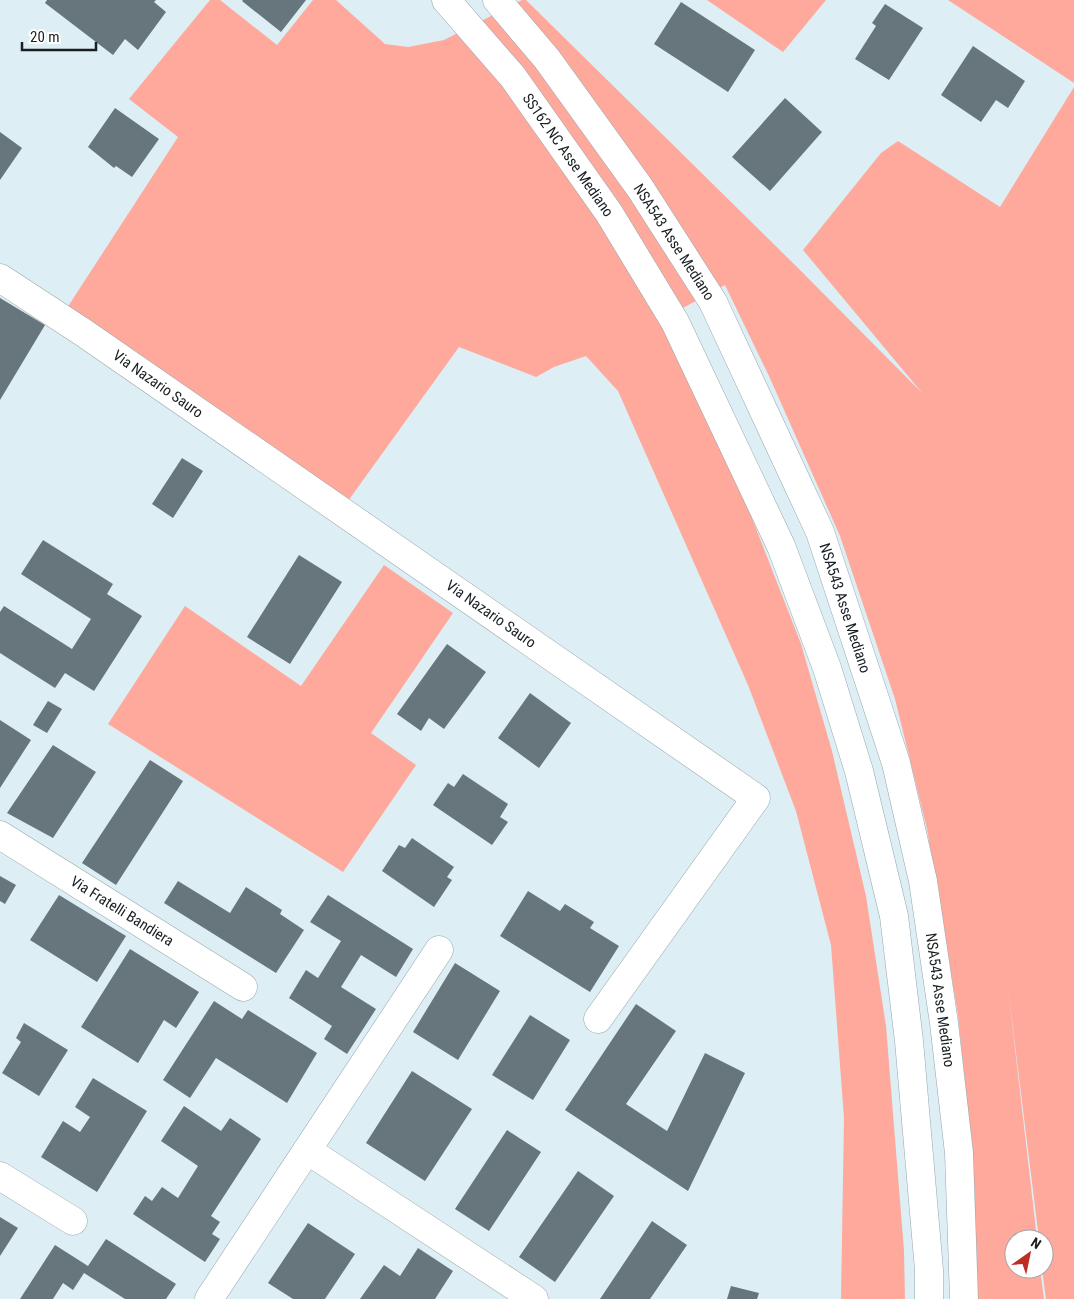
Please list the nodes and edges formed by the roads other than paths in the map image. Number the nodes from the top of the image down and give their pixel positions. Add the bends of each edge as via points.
1 (446, 0) edge
2 (496, 0) edge
3 (0, 278) edge
4 (0, 835) edge
5 (439, 950) dead end
6 (243, 987) dead end
7 (598, 1019) dead end
8 (307, 1150) junction
9 (0, 1176) edge
10 (73, 1221) dead end
11 (209, 1299) edge
12 (534, 1299) edge
13 (929, 1299) edge
14 (964, 1299) edge

1 - 13 main road, SS162 NC Asse Mediano via 513,78 610,213 675,322 781,546 827,668 859,771 894,916 909,1041
2 - 14 main road, NSA543 Asse Mediano via 547,59 628,172 713,302 820,532 896,763 923,881 944,1023 958,1154
3 - 7 main road, Via Nazario Sauro via 92,338 756,798
4 - 6 main road, Via Fratelli Bandiera
5 - 8 main road
8 - 11 main road
8 - 12 main road
9 - 10 main road

